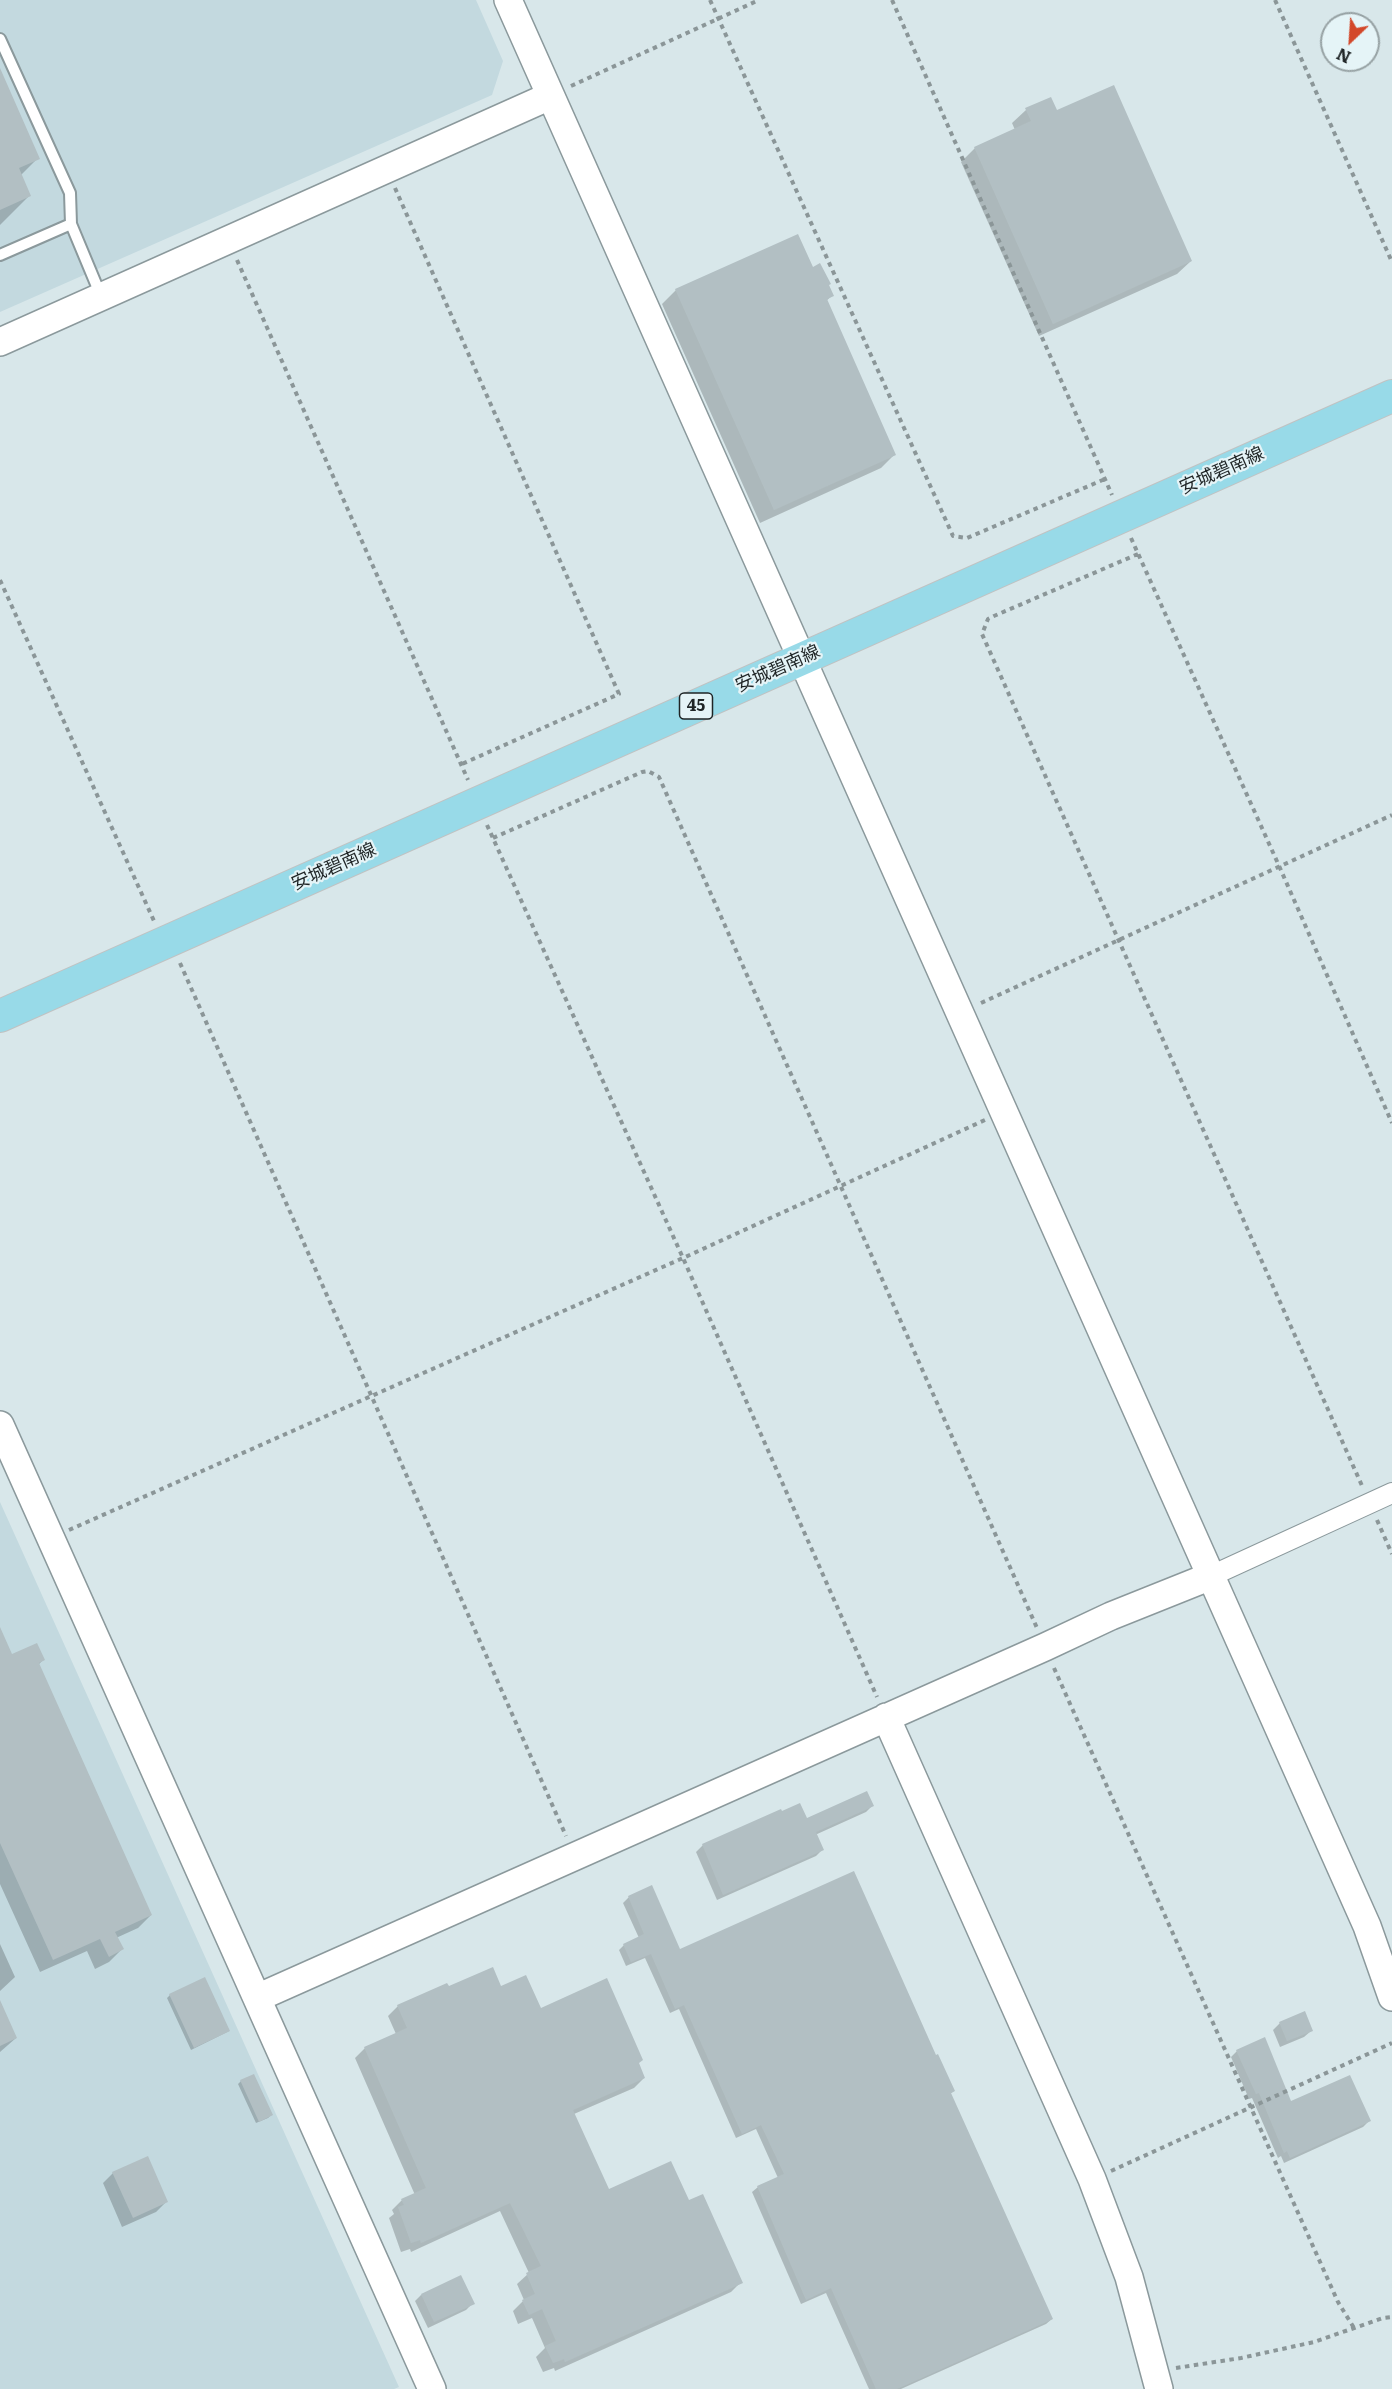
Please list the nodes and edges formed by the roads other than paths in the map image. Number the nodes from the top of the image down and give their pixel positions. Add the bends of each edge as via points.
1 (508, 0) edge
2 (0, 39) edge
3 (550, 96) junction
4 (71, 224) junction
5 (0, 255) edge
6 (101, 296) junction
7 (0, 342) edge
8 (1392, 396) edge
9 (802, 658) junction
10 (0, 1016) edge
11 (0, 1425) edge
12 (1392, 1493) edge
13 (1211, 1576) junction
14 (886, 1717) junction
15 (1392, 1997) edge
16 (257, 1998) junction
17 (1157, 2380) edge
18 (432, 2389) edge

1 - 3 street
2 - 4 lane via 70,193
3 - 6 street
3 - 9 street
4 - 5 lane
4 - 6 lane
6 - 7 street
8 - 9 main road, 安城碧南線 / 45
9 - 10 main road, 安城碧南線 / 45
9 - 13 street
11 - 16 street
12 - 13 street
13 - 14 street via 1111,1616
13 - 15 street via 1367,1926
14 - 16 street
14 - 17 street via 1092,2179 1129,2277
16 - 18 street

